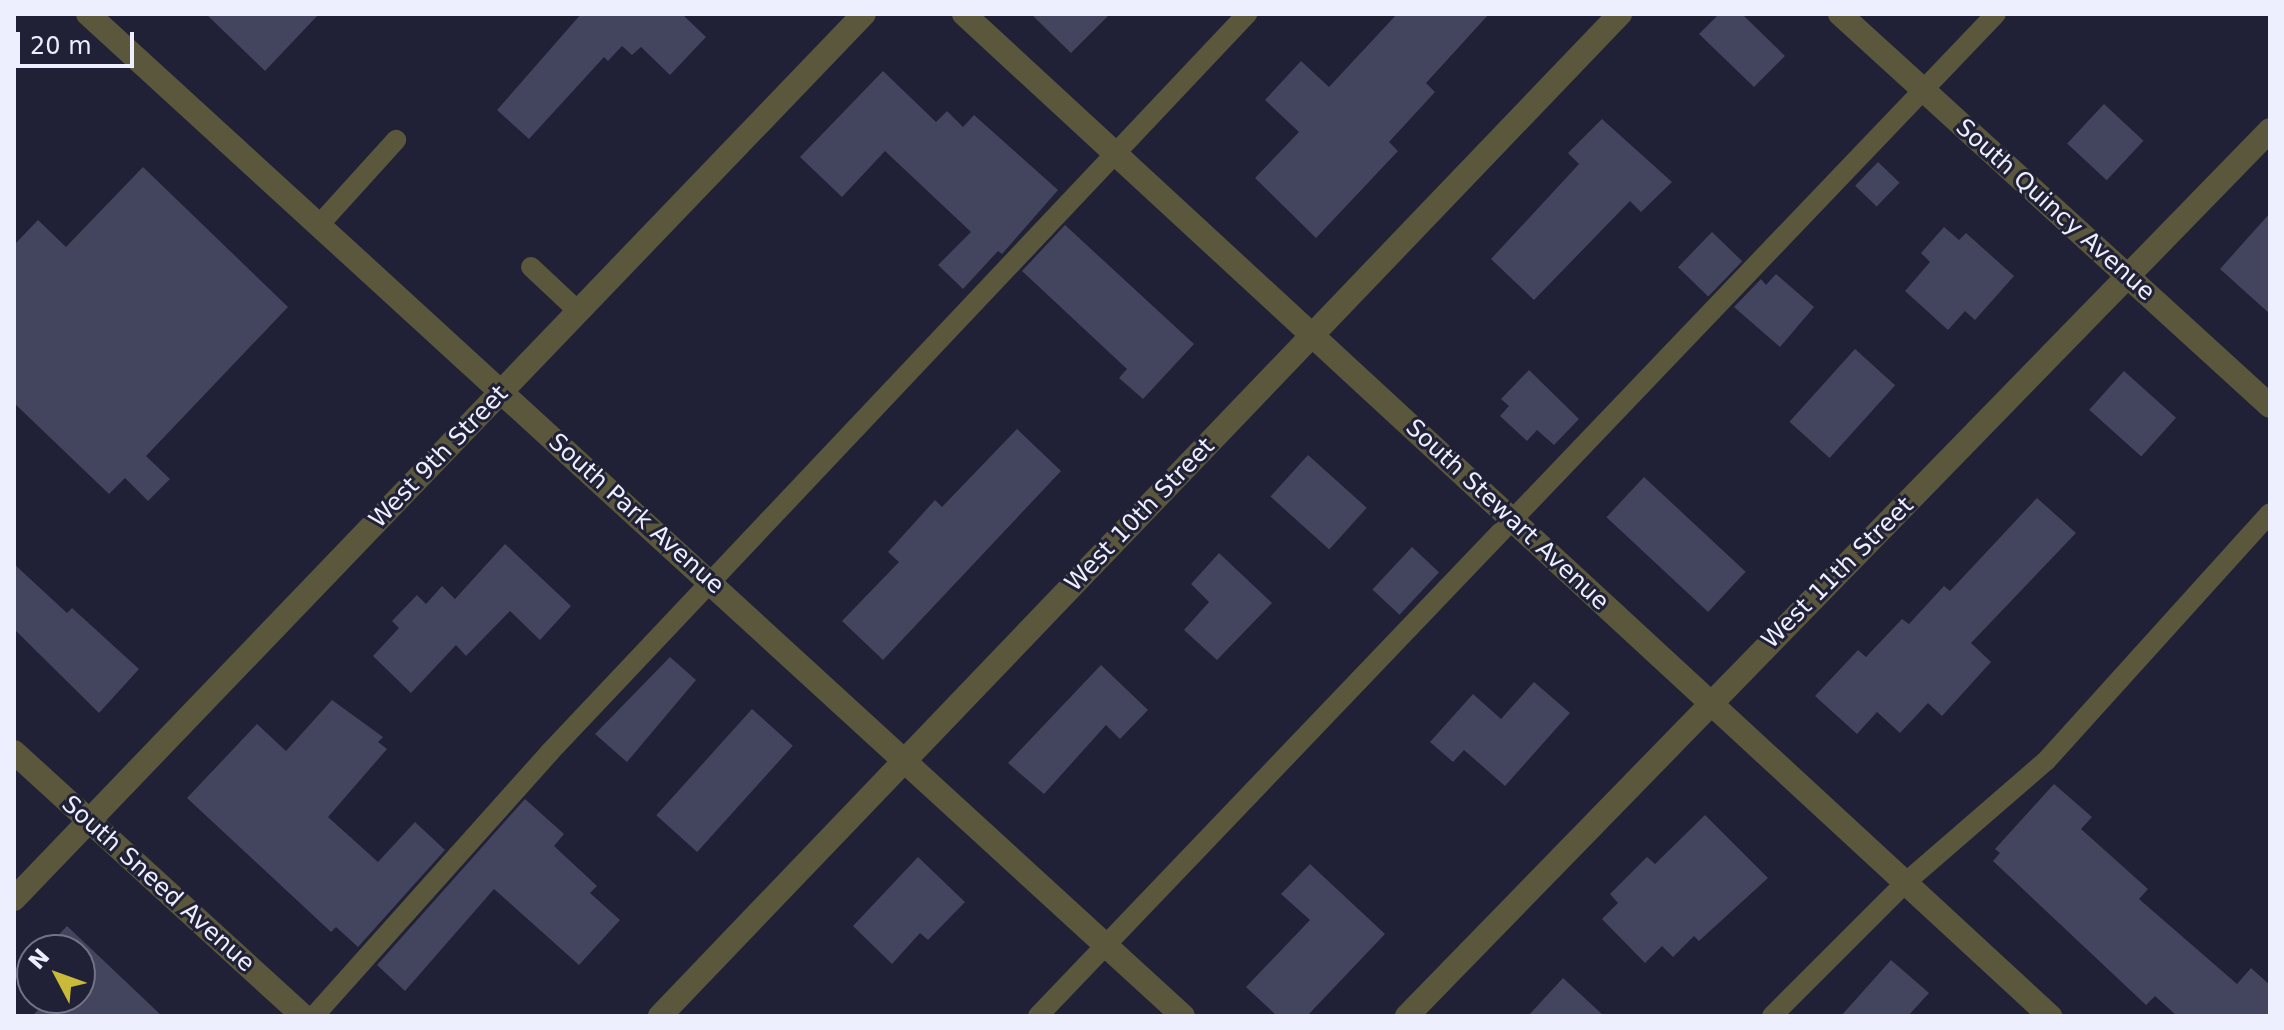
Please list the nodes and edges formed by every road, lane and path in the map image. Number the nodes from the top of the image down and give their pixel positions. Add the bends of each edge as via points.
1 (88, 14) edge
2 (864, 14) edge
3 (964, 14) edge
4 (1247, 14) edge
5 (1620, 14) edge
6 (1840, 14) edge
7 (1996, 14) edge
8 (1922, 91) junction
9 (2270, 130) edge
10 (396, 140) dead end
11 (1113, 152) junction
12 (319, 225) junction
13 (531, 267) dead end
14 (2130, 278) junction
15 (578, 311) junction
16 (1312, 335) junction
17 (502, 391) junction
18 (2270, 406) edge
19 (2270, 513) edge
20 (1512, 520) junction
21 (710, 582) junction
22 (1709, 703) junction
23 (14, 752) edge
24 (905, 761) junction
25 (89, 821) junction
26 (1905, 883) junction
27 (14, 899) edge
28 (1106, 945) junction
29 (303, 1016) edge
30 (314, 1016) edge
31 (660, 1016) edge
32 (1038, 1016) edge
33 (1183, 1016) edge
34 (1407, 1016) edge
35 (1772, 1016) edge
36 (2050, 1016) edge

1 - 12 street, South Park Avenue
2 - 15 street, West 9th Street
3 - 11 street, South Stewart Avenue
4 - 11 lane
5 - 16 street, West 10th Street
6 - 8 street, South Quincy Avenue
7 - 8 lane
8 - 14 street, South Quincy Avenue
8 - 20 lane
9 - 14 street, West 11th Street
10 - 12 lane
11 - 16 street, South Stewart Avenue
11 - 21 lane
12 - 17 street, South Park Avenue
13 - 15 lane
14 - 18 street, South Quincy Avenue
14 - 22 street, West 11th Street
15 - 17 street, West 9th Street
16 - 20 street, South Stewart Avenue
16 - 24 street, West 10th Street
17 - 21 street, South Park Avenue
17 - 25 street, West 9th Street
19 - 26 lane via 2046,761
20 - 22 street, South Stewart Avenue
20 - 28 lane
21 - 24 street, South Park Avenue
21 - 30 lane
22 - 26 street, South Stewart Avenue
22 - 34 street, West 11th Street
23 - 25 street, South Sneed Avenue
24 - 28 street, South Park Avenue
24 - 31 street, West 10th Street
25 - 27 street, West 9th Street
25 - 29 street, South Sneed Avenue
26 - 35 lane
26 - 36 street, South Stewart Avenue
28 - 32 lane
28 - 33 street, South Park Avenue

